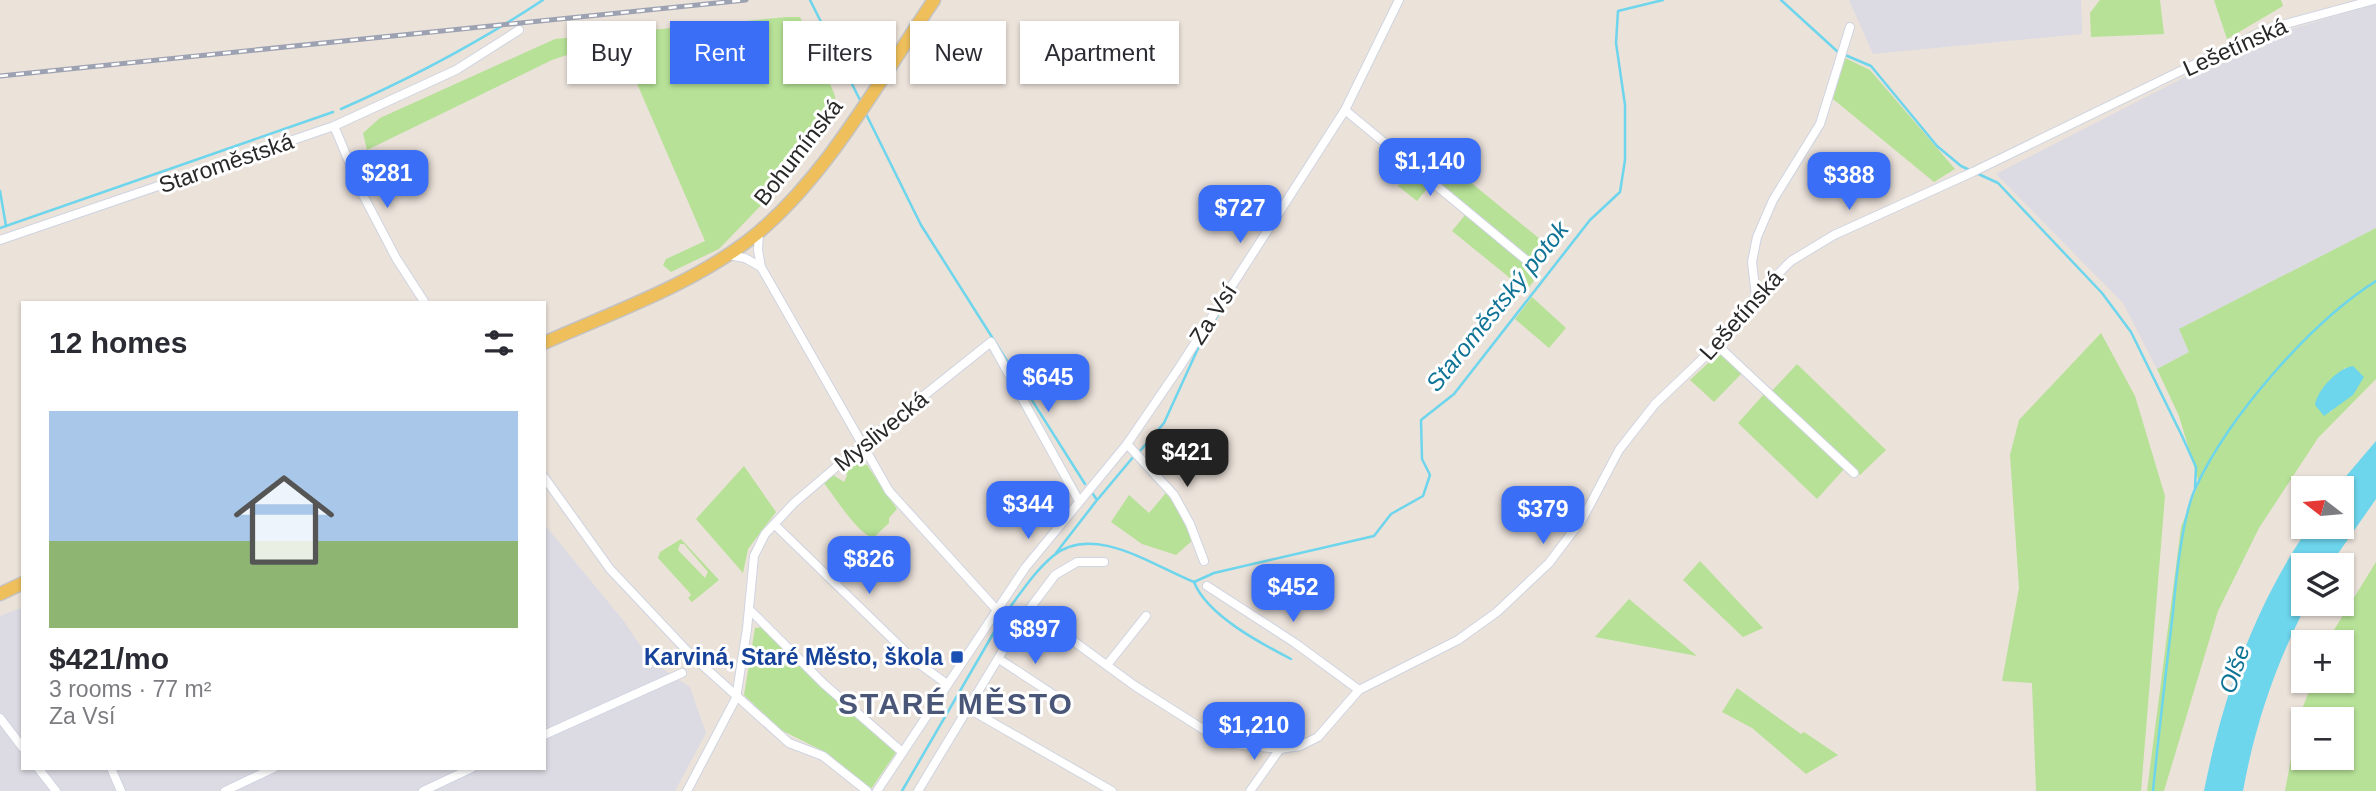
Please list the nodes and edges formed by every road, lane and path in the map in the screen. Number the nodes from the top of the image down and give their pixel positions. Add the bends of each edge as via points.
1 (1399, 0) edge
2 (2374, 0) edge
3 (934, 1) edge
4 (1850, 27) dead end
5 (519, 30) dead end
6 (1345, 110) junction
7 (334, 126) junction
8 (760, 232) junction
9 (0, 240) edge
10 (728, 255) junction
11 (1531, 264) dead end
12 (761, 267) junction
13 (1756, 296) junction
14 (424, 301) edge
15 (546, 342) edge
16 (1717, 345) junction
17 (1127, 443) junction
18 (862, 445) junction
19 (1854, 473) dead end
20 (546, 480) edge
21 (1079, 501) junction
22 (775, 525) junction
23 (1203, 561) dead end
24 (1104, 562) dead end
25 (21, 584) edge
26 (1207, 586) dead end
27 (0, 594) edge
28 (750, 610) junction
29 (1004, 612) junction
30 (1146, 616) dead end
31 (1022, 619) junction
32 (999, 659) junction
33 (1107, 666) junction
34 (682, 673) dead end
35 (947, 684) junction
36 (1359, 690) junction
37 (1057, 697) dead end
38 (736, 698) junction
39 (969, 709) junction
40 (0, 718) edge
41 (546, 734) edge
42 (21, 745) edge
43 (1280, 750) junction
44 (901, 751) junction
45 (40, 770) edge
46 (112, 770) edge
47 (270, 770) edge
48 (468, 770) edge
49 (56, 791) edge
50 (121, 791) edge
51 (225, 791) edge
52 (423, 791) edge
53 (687, 791) edge
54 (867, 791) edge
55 (877, 791) edge
56 (918, 791) edge
57 (1112, 791) edge
58 (1250, 791) edge

1 - 6 street, Za Vsí
2 - 13 street, Lešetínská via 2267,29 1973,173 1835,234 1791,261
3 - 8 main road, Bohumínská via 813,175
4 - 13 street via 1820,124 1773,201 1757,237 1752,262
5 - 7 street, Staroměstská via 456,70
6 - 11 street
6 - 17 street, Za Vsí
7 - 9 street, Staroměstská
7 - 14 street via 368,204
8 - 10 main road, Bohumínská
8 - 12 street
10 - 12 street
10 - 15 main road, Bohumínská
12 - 18 street
13 - 16 street, Lešetínská
16 - 19 street
16 - 36 street, Lešetínská via 1655,404 1619,450 1583,517 1549,563 1497,612 1458,640
17 - 21 street, Za Vsí
17 - 23 street via 1174,495
18 - 21 street, Myslivecká via 991,342
18 - 22 street, Myslivecká
18 - 29 street via 889,491
20 - 38 street via 610,569
21 - 29 street, Za Vsí
22 - 28 street, Myslivecká via 754,556
22 - 35 street via 914,660
24 - 31 street via 1077,562 1055,575
25 - 27 main road
26 - 36 street
28 - 38 street, Myslivecká
28 - 44 street via 824,684
29 - 31 street
29 - 35 street, Za Vsí
30 - 33 street
31 - 32 street
31 - 33 street via 1057,629
32 - 37 street
32 - 39 street
33 - 43 street via 1225,743
34 - 41 street
35 - 44 street, Za Vsí
36 - 43 street, Lešetínská via 1318,737
38 - 53 street, Myslivecká
38 - 54 street via 789,743 823,756
39 - 56 street
39 - 57 street
40 - 42 street
43 - 58 street
44 - 55 street, Za Vsí
45 - 49 street
46 - 50 street
47 - 51 street
48 - 52 street

